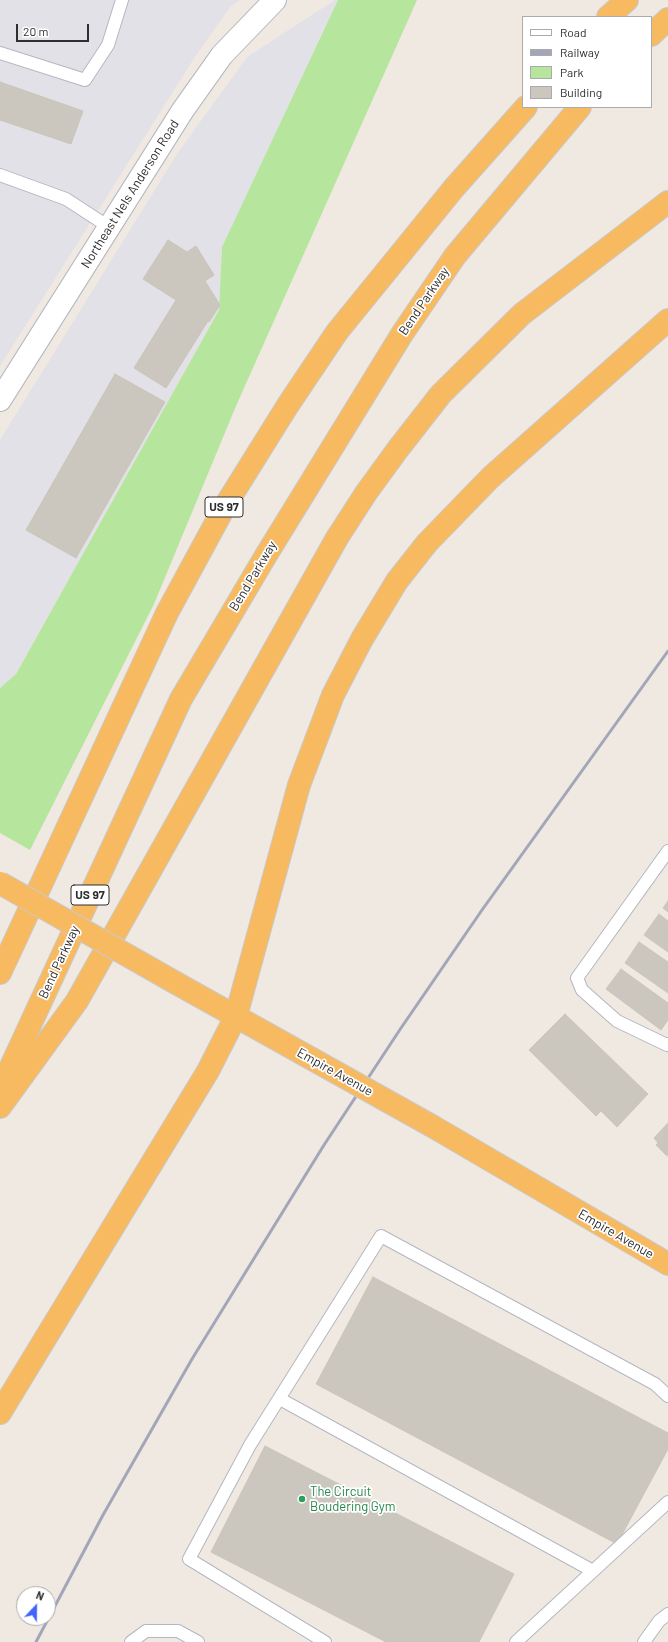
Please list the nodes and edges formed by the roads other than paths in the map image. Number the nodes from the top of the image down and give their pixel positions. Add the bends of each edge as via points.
1 (122, 0) edge
2 (274, 0) edge
3 (627, 0) edge
4 (609, 16) edge
5 (668, 19) edge
6 (652, 34) edge
7 (0, 53) edge
8 (525, 108) edge
9 (579, 108) edge
10 (1, 179) edge
11 (668, 202) edge
12 (109, 227) junction
13 (668, 320) edge
14 (0, 400) edge
15 (668, 851) edge
16 (0, 883) edge
17 (0, 973) edge
18 (236, 1016) junction
19 (668, 1044) edge
20 (0, 1090) edge
21 (0, 1107) edge
22 (668, 1264) edge
23 (668, 1396) edge
24 (280, 1398) junction
25 (0, 1413) edge
26 (668, 1502) edge
27 (593, 1571) junction
28 (668, 1614) edge
29 (131, 1642) edge
30 (198, 1642) edge
31 (325, 1642) edge
32 (516, 1642) edge
33 (644, 1642) edge

1 - 7 lane via 108,45 85,80
2 - 12 street, Northeast Nels Anderson Road via 222,55 183,110
3 - 4 highway
5 - 6 highway
8 - 17 highway, US 97 via 454,188 337,332 225,506 167,613
9 - 20 highway, Bend Parkway / US 97 via 451,262 402,334 181,699
10 - 12 lane via 66,199
11 - 21 highway via 522,314 441,394 398,449 337,538 77,1001
12 - 14 street, Northeast Nels Anderson Road
13 - 18 highway via 490,478 427,543 397,581 362,639 333,696 299,785
15 - 19 lane via 577,978 582,990 617,1021
16 - 18 highway, Empire Avenue, bridge
18 - 22 highway, Empire Avenue, bridge via 432,1126
18 - 25 highway via 204,1078
23 - 24 lane via 655,1384 382,1236
24 - 27 lane
24 - 31 lane via 250,1445 189,1559
26 - 27 lane
27 - 32 lane
28 - 33 lane via 659,1621
29 - 30 lane via 146,1631 178,1631

